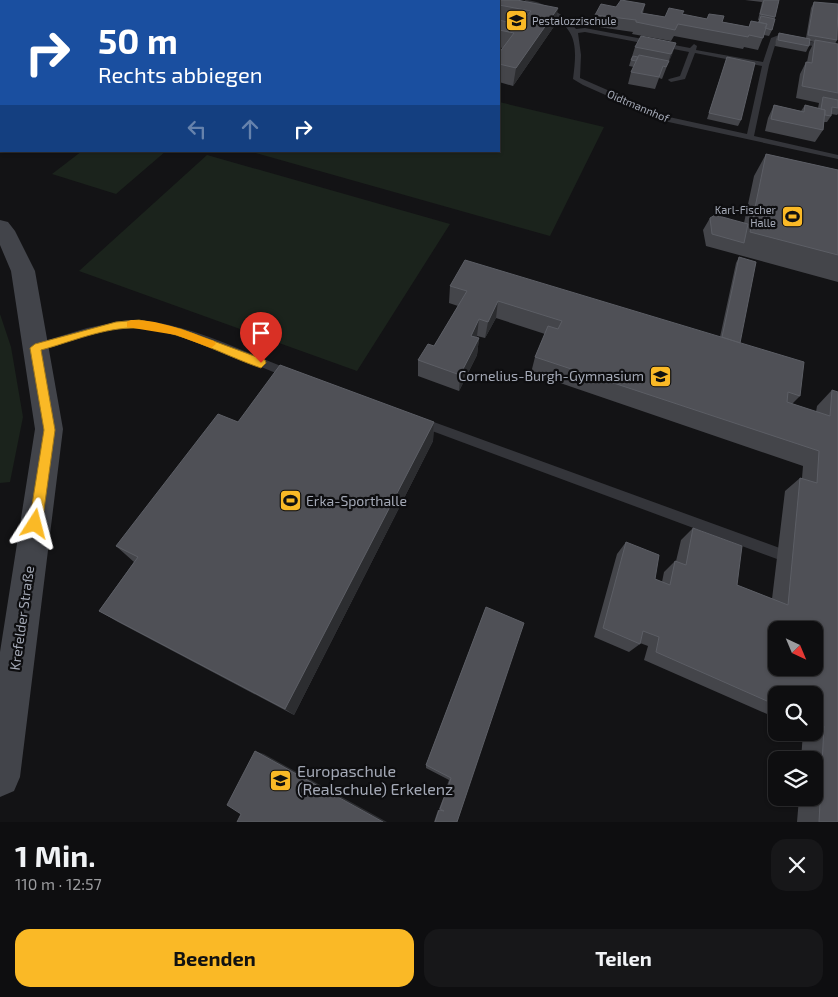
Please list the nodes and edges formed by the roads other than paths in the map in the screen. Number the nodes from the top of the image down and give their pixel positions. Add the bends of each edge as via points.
1 (527, 0) edge
2 (574, 30) junction
3 (838, 49) edge
4 (693, 51) junction
5 (766, 62) junction
6 (671, 80) dead end
7 (750, 138) junction
8 (838, 157) edge
9 (0, 227) edge
10 (35, 348) junction
11 (300, 378) edge
12 (407, 418) edge
13 (777, 553) dead end
14 (0, 777) edge

1 - 2 lane
2 - 4 lane
2 - 7 lane, Oidtmannhof via 576,79 668,120
3 - 5 lane via 774,38
4 - 5 lane via 694,46
4 - 6 lane via 683,78
5 - 7 lane
7 - 8 lane, Oidtmannhof
9 - 10 main road, Krefelder Straße via 23,271
10 - 11 lane via 116,325 139,324 178,332
10 - 14 main road, Krefelder Straße via 49,430
12 - 13 lane

